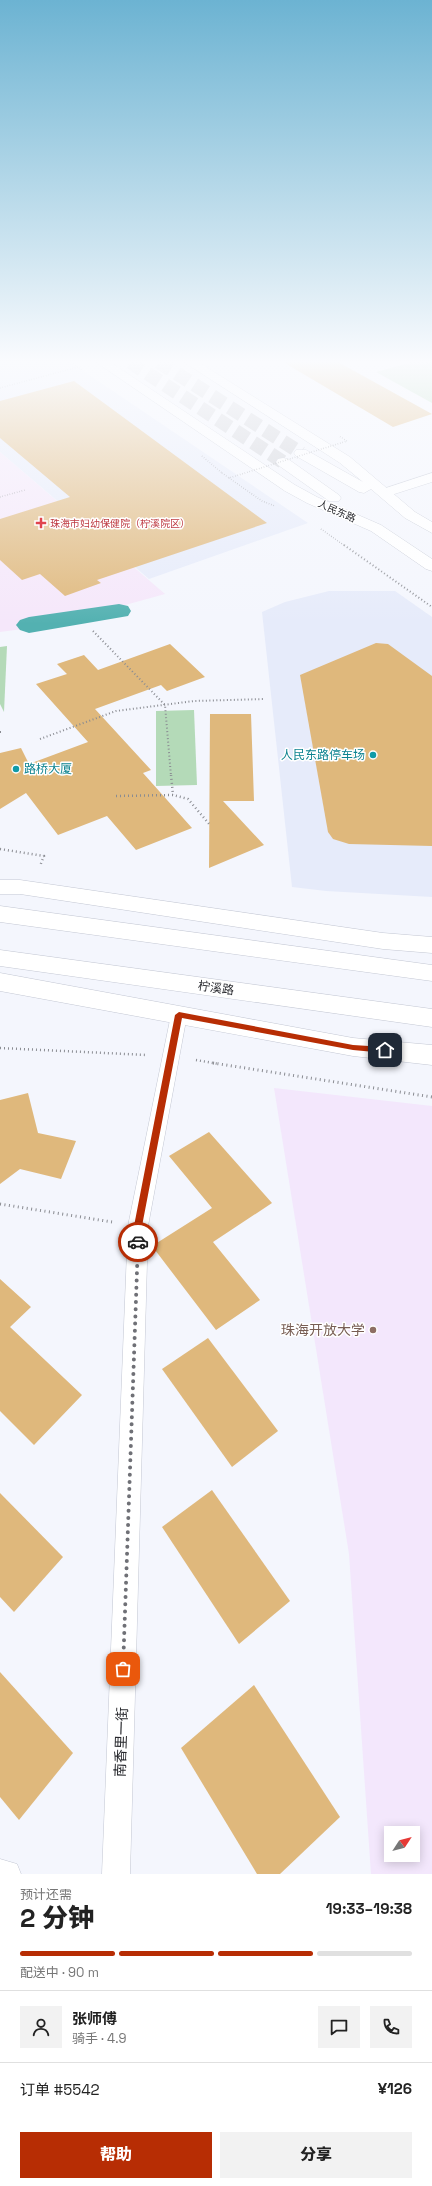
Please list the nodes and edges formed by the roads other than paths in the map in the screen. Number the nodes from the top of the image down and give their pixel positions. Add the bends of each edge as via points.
1 (232, 449) edge
2 (329, 449) edge
3 (301, 453) tunnel mouth
4 (283, 462) tunnel mouth
5 (432, 477) edge
6 (385, 493) junction
7 (410, 515) junction
8 (376, 528) junction
9 (432, 528) edge
10 (432, 566) edge
11 (0, 887) edge
12 (0, 914) edge
13 (383, 941) junction
14 (432, 941) edge
15 (432, 945) edge
16 (0, 958) edge
17 (432, 973) edge
18 (0, 982) edge
19 (179, 1015) junction
20 (432, 1018) edge
21 (432, 1055) edge
22 (0, 1872) edge
23 (7, 1874) edge
24 (116, 1874) edge

1 - 8 main road, 人民东路 via 290,488
2 - 6 main road
3 - 7 main road
4 - 8 main road
5 - 6 main road
6 - 7 main road
7 - 9 main road
8 - 10 main road, 人民东路
11 - 13 main road
12 - 17 main road
13 - 14 main road
13 - 15 main road
16 - 20 main road, 柠溪路
18 - 19 main road
19 - 21 main road via 353,1048
19 - 24 lane, 南香里一街 via 138,1226
22 - 23 lane

